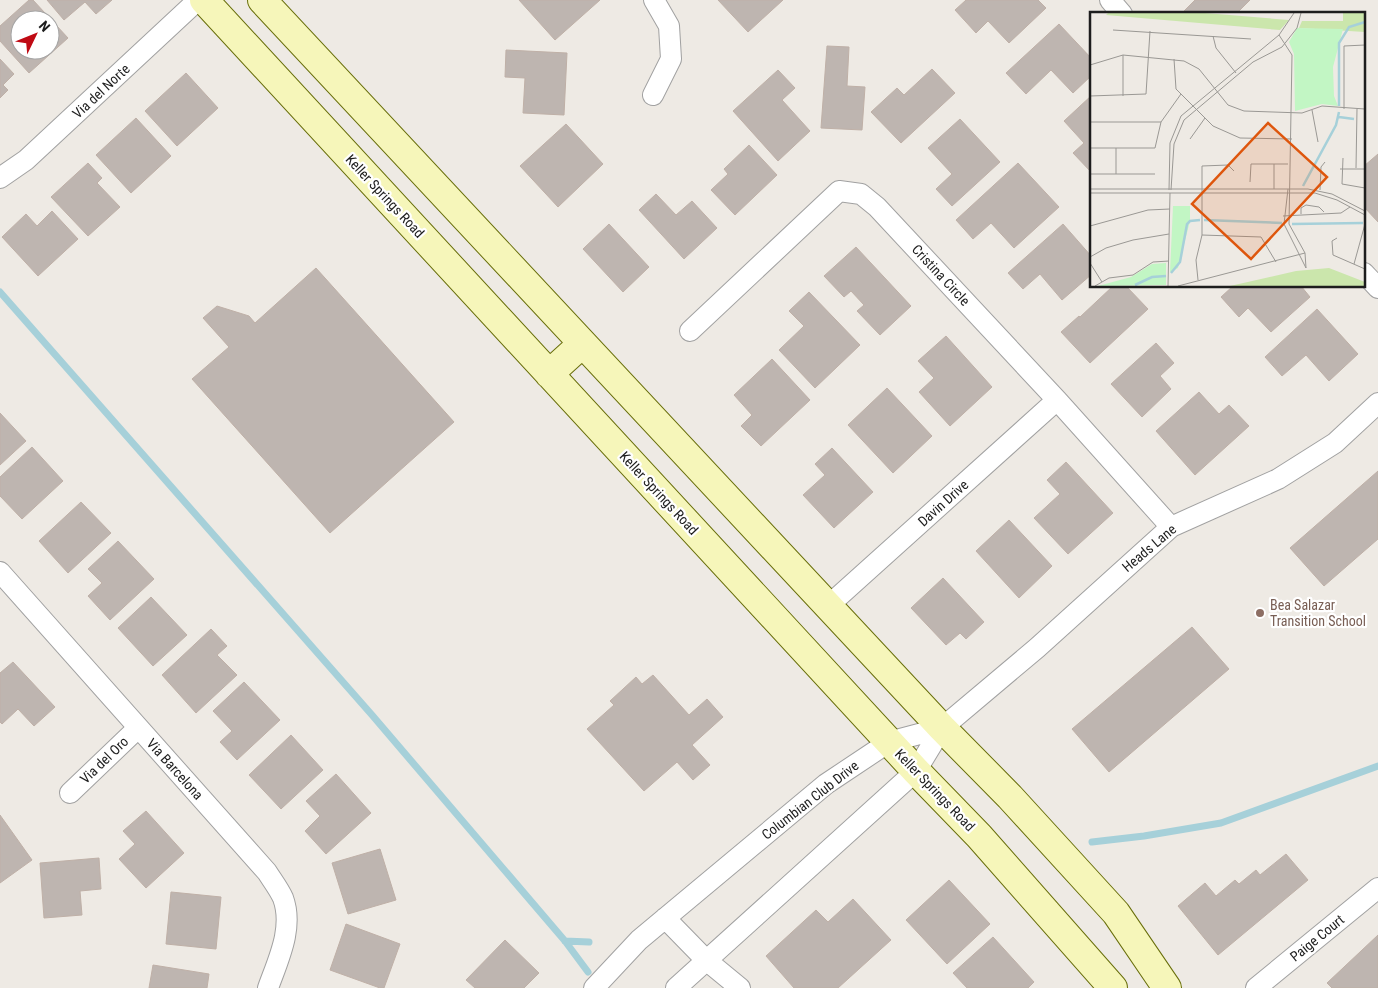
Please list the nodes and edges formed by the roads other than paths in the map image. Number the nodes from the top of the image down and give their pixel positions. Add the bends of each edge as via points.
1 (198, 0) edge
2 (204, 0) edge
3 (262, 0) edge
4 (654, 0) edge
5 (1110, 0) edge
6 (1120, 12) edge
7 (653, 96) dead end
8 (0, 178) edge
9 (1366, 275) edge
10 (1378, 288) edge
11 (690, 331) dead end
12 (582, 344) junction
13 (549, 374) junction
14 (1057, 400) junction
15 (1378, 403) edge
16 (1171, 527) junction
17 (0, 572) edge
18 (828, 606) junction
19 (138, 728) junction
20 (942, 728) junction
21 (889, 742) junction
22 (916, 771) junction
23 (70, 793) dead end
24 (1378, 888) edge
25 (665, 918) junction
26 (706, 960) junction
27 (268, 988) edge
28 (594, 988) edge
29 (676, 988) edge
30 (740, 988) edge
31 (1113, 988) edge
32 (1168, 988) edge
33 (1256, 988) edge

1 - 8 street, Via del Norte via 26,160
2 - 13 main road, Keller Springs Road
3 - 12 main road
4 - 7 street via 669,26 671,59
5 - 6 street
9 - 10 street
11 - 14 street, Cristina Circle via 839,191 861,194 877,207
12 - 13 main road
12 - 18 main road
13 - 21 main road, Keller Springs Road
14 - 16 street, Cristina Circle
14 - 18 street, Davin Drive
15 - 16 street, Heads Lane via 1334,443 1278,479
16 - 20 street, Heads Lane via 1037,648
17 - 19 street, Via Barcelona
18 - 20 main road
19 - 23 street, Via del Oro
19 - 27 street, Via Barcelona via 267,872 283,897 288,916 283,945
20 - 21 street, Columbian Club Drive
20 - 22 street
20 - 32 main road via 1010,797 1116,914
21 - 22 main road, Keller Springs Road
21 - 25 street, Columbian Club Drive via 826,784
22 - 26 street
22 - 31 main road, Keller Springs Road via 980,836
24 - 33 street, Paige Court
25 - 26 street
25 - 28 street, Columbian Club Drive via 639,940
26 - 29 street
26 - 30 street

